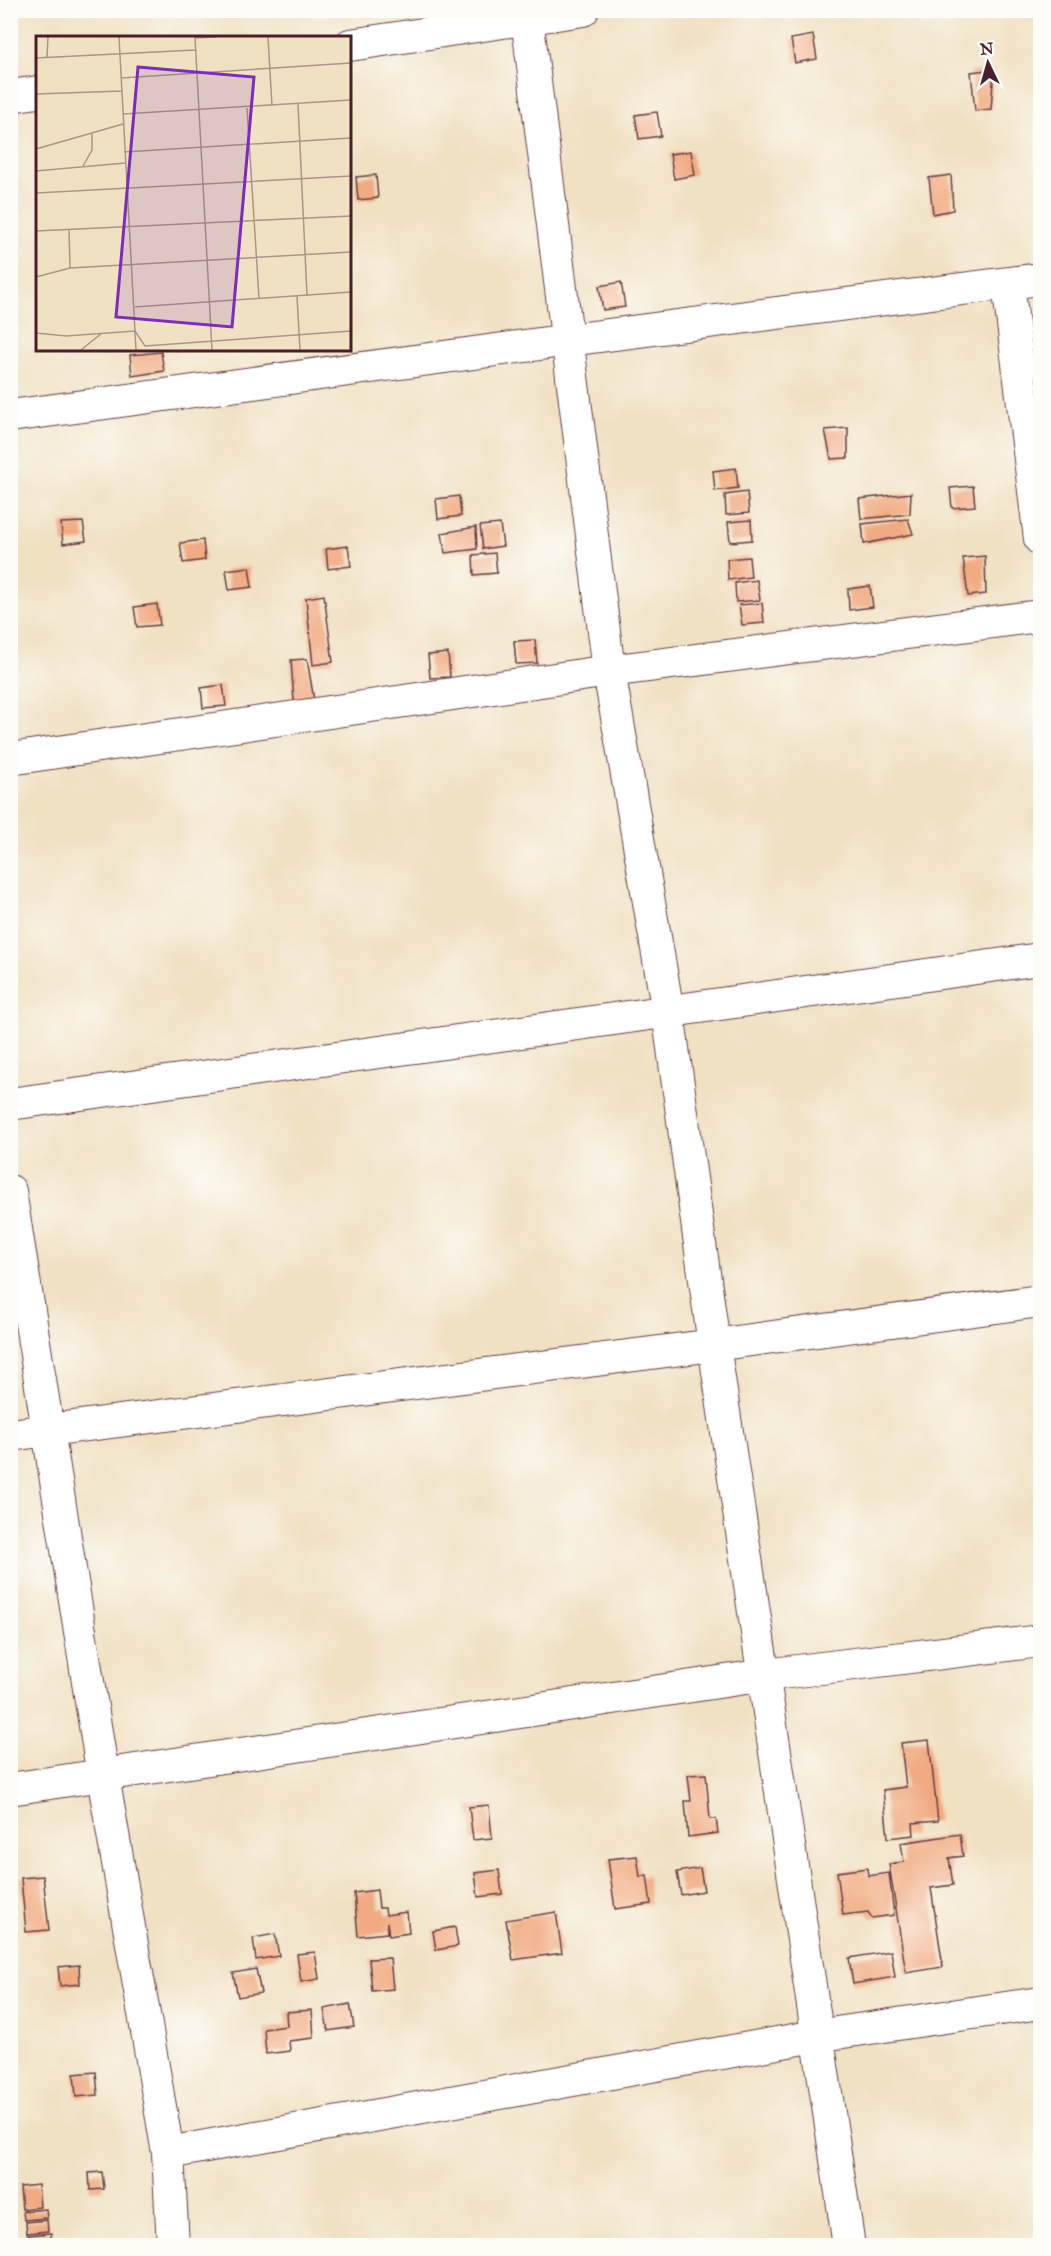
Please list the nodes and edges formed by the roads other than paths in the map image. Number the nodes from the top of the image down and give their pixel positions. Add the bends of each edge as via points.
1 (583, 10) edge
2 (526, 15) edge
3 (351, 45) edge
4 (36, 92) edge
5 (10, 96) edge
6 (1041, 279) edge
7 (1008, 284) junction
8 (568, 340) junction
9 (10, 416) edge
10 (1041, 539) edge
11 (1041, 616) edge
12 (609, 671) junction
13 (10, 759) edge
14 (1041, 959) edge
15 (669, 1012) junction
16 (10, 1104) edge
17 (10, 1191) edge
18 (1041, 1301) edge
19 (714, 1345) junction
20 (49, 1429) junction
21 (10, 1435) edge
22 (1041, 1641) edge
23 (765, 1676) junction
24 (103, 1776) junction
25 (10, 1789) edge
26 (1041, 2003) edge
27 (816, 2036) junction
28 (168, 2153) junction
29 (173, 2246) edge
30 (849, 2246) edge

1 - 2 street
2 - 3 street
2 - 8 street
4 - 5 street
6 - 7 street
7 - 8 street
7 - 10 street
8 - 9 street
8 - 12 street
11 - 12 street
12 - 13 street
12 - 15 street
14 - 15 street
15 - 16 street
15 - 19 street
17 - 20 street
18 - 19 street
19 - 20 street
19 - 23 street
20 - 21 street
20 - 24 street
22 - 23 street
23 - 24 street
23 - 27 street
24 - 25 street
24 - 28 street
26 - 27 street
27 - 28 street
27 - 30 street
28 - 29 street

